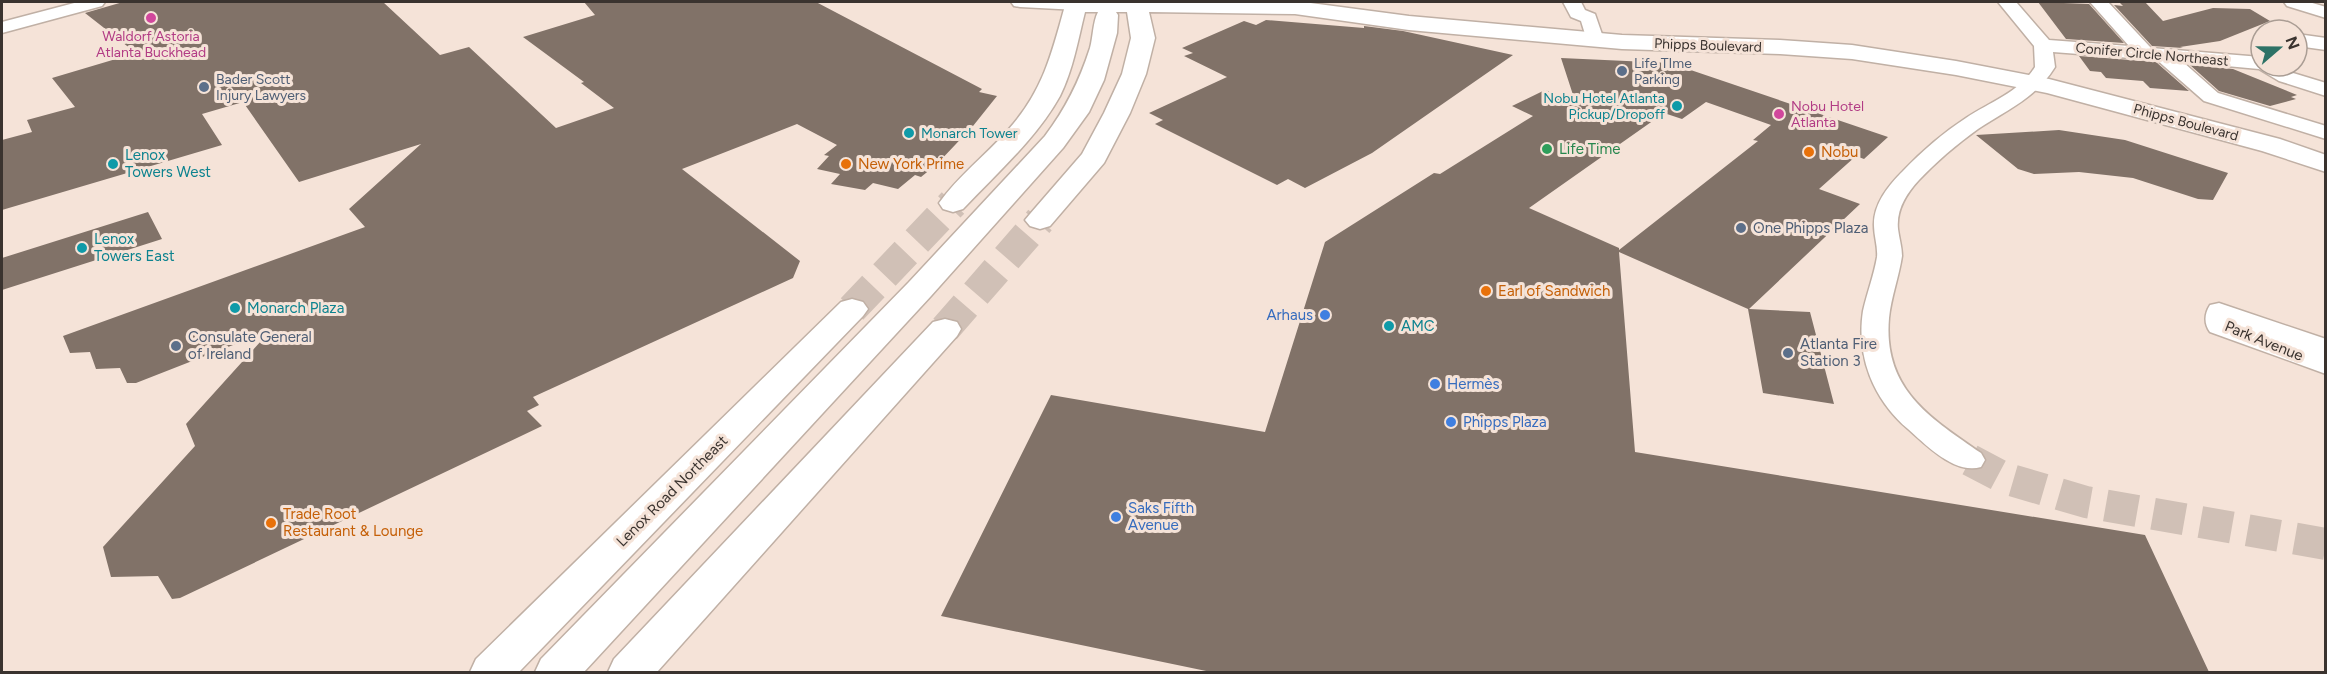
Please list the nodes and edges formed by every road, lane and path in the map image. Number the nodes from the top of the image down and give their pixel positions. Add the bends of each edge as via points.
1 (96, 2) edge
2 (1020, 2) edge
3 (1365, 2) edge
4 (1572, 2) edge
5 (2007, 2) edge
6 (2099, 2) edge
7 (2292, 2) edge
8 (1078, 3) edge
9 (1137, 4) edge
10 (2325, 13) edge
11 (1107, 15) junction
12 (1592, 20) edge
13 (2, 28) edge
14 (2309, 42) edge
15 (2325, 44) edge
16 (2043, 45) junction
17 (2154, 54) junction
18 (2249, 62) edge
19 (2289, 78) edge
20 (2038, 79) junction
21 (2325, 90) edge
22 (2325, 133) edge
23 (2325, 149) edge
24 (2325, 164) edge
25 (953, 203) tunnel mouth
26 (1040, 220) tunnel mouth
27 (852, 309) tunnel mouth
28 (945, 329) tunnel mouth
29 (2325, 348) edge
30 (2325, 365) edge
31 (1970, 460) tunnel mouth
32 (492, 672) edge
33 (557, 672) edge
34 (630, 672) edge

1 - 13 street
2 - 8 street
3 - 12 main road, Phipps Boulevard via 1511,19
4 - 12 street via 1577,13
5 - 16 street
6 - 17 street
7 - 10 street
8 - 9 main road, Phipps Boulevard
8 - 11 main road
8 - 25 main road via 1047,96 1018,135
9 - 11 main road
9 - 12 main road, Phipps Boulevard via 1295,7 1409,23
9 - 26 main road via 1143,38 1134,74 1117,113 1094,157
11 - 33 main road via 1106,33 1092,80 1076,112 1054,142
12 - 20 main road, Phipps Boulevard
14 - 15 street
16 - 17 street, Conifer Circle Northeast
16 - 20 street via 2045,67
17 - 18 street, Conifer Circle Northeast
17 - 22 street via 2211,97
19 - 21 street
20 - 23 main road, Phipps Boulevard via 2170,104
20 - 24 main road, Phipps Boulevard
20 - 31 street via 2024,94 1937,150 1897,192 1886,220 1890,254 1875,328 1879,371 1893,398 1923,427
27 - 32 main road, Lenox Road Northeast
28 - 34 main road
29 - 30 street, Park Avenue via 2219,311 2219,326

